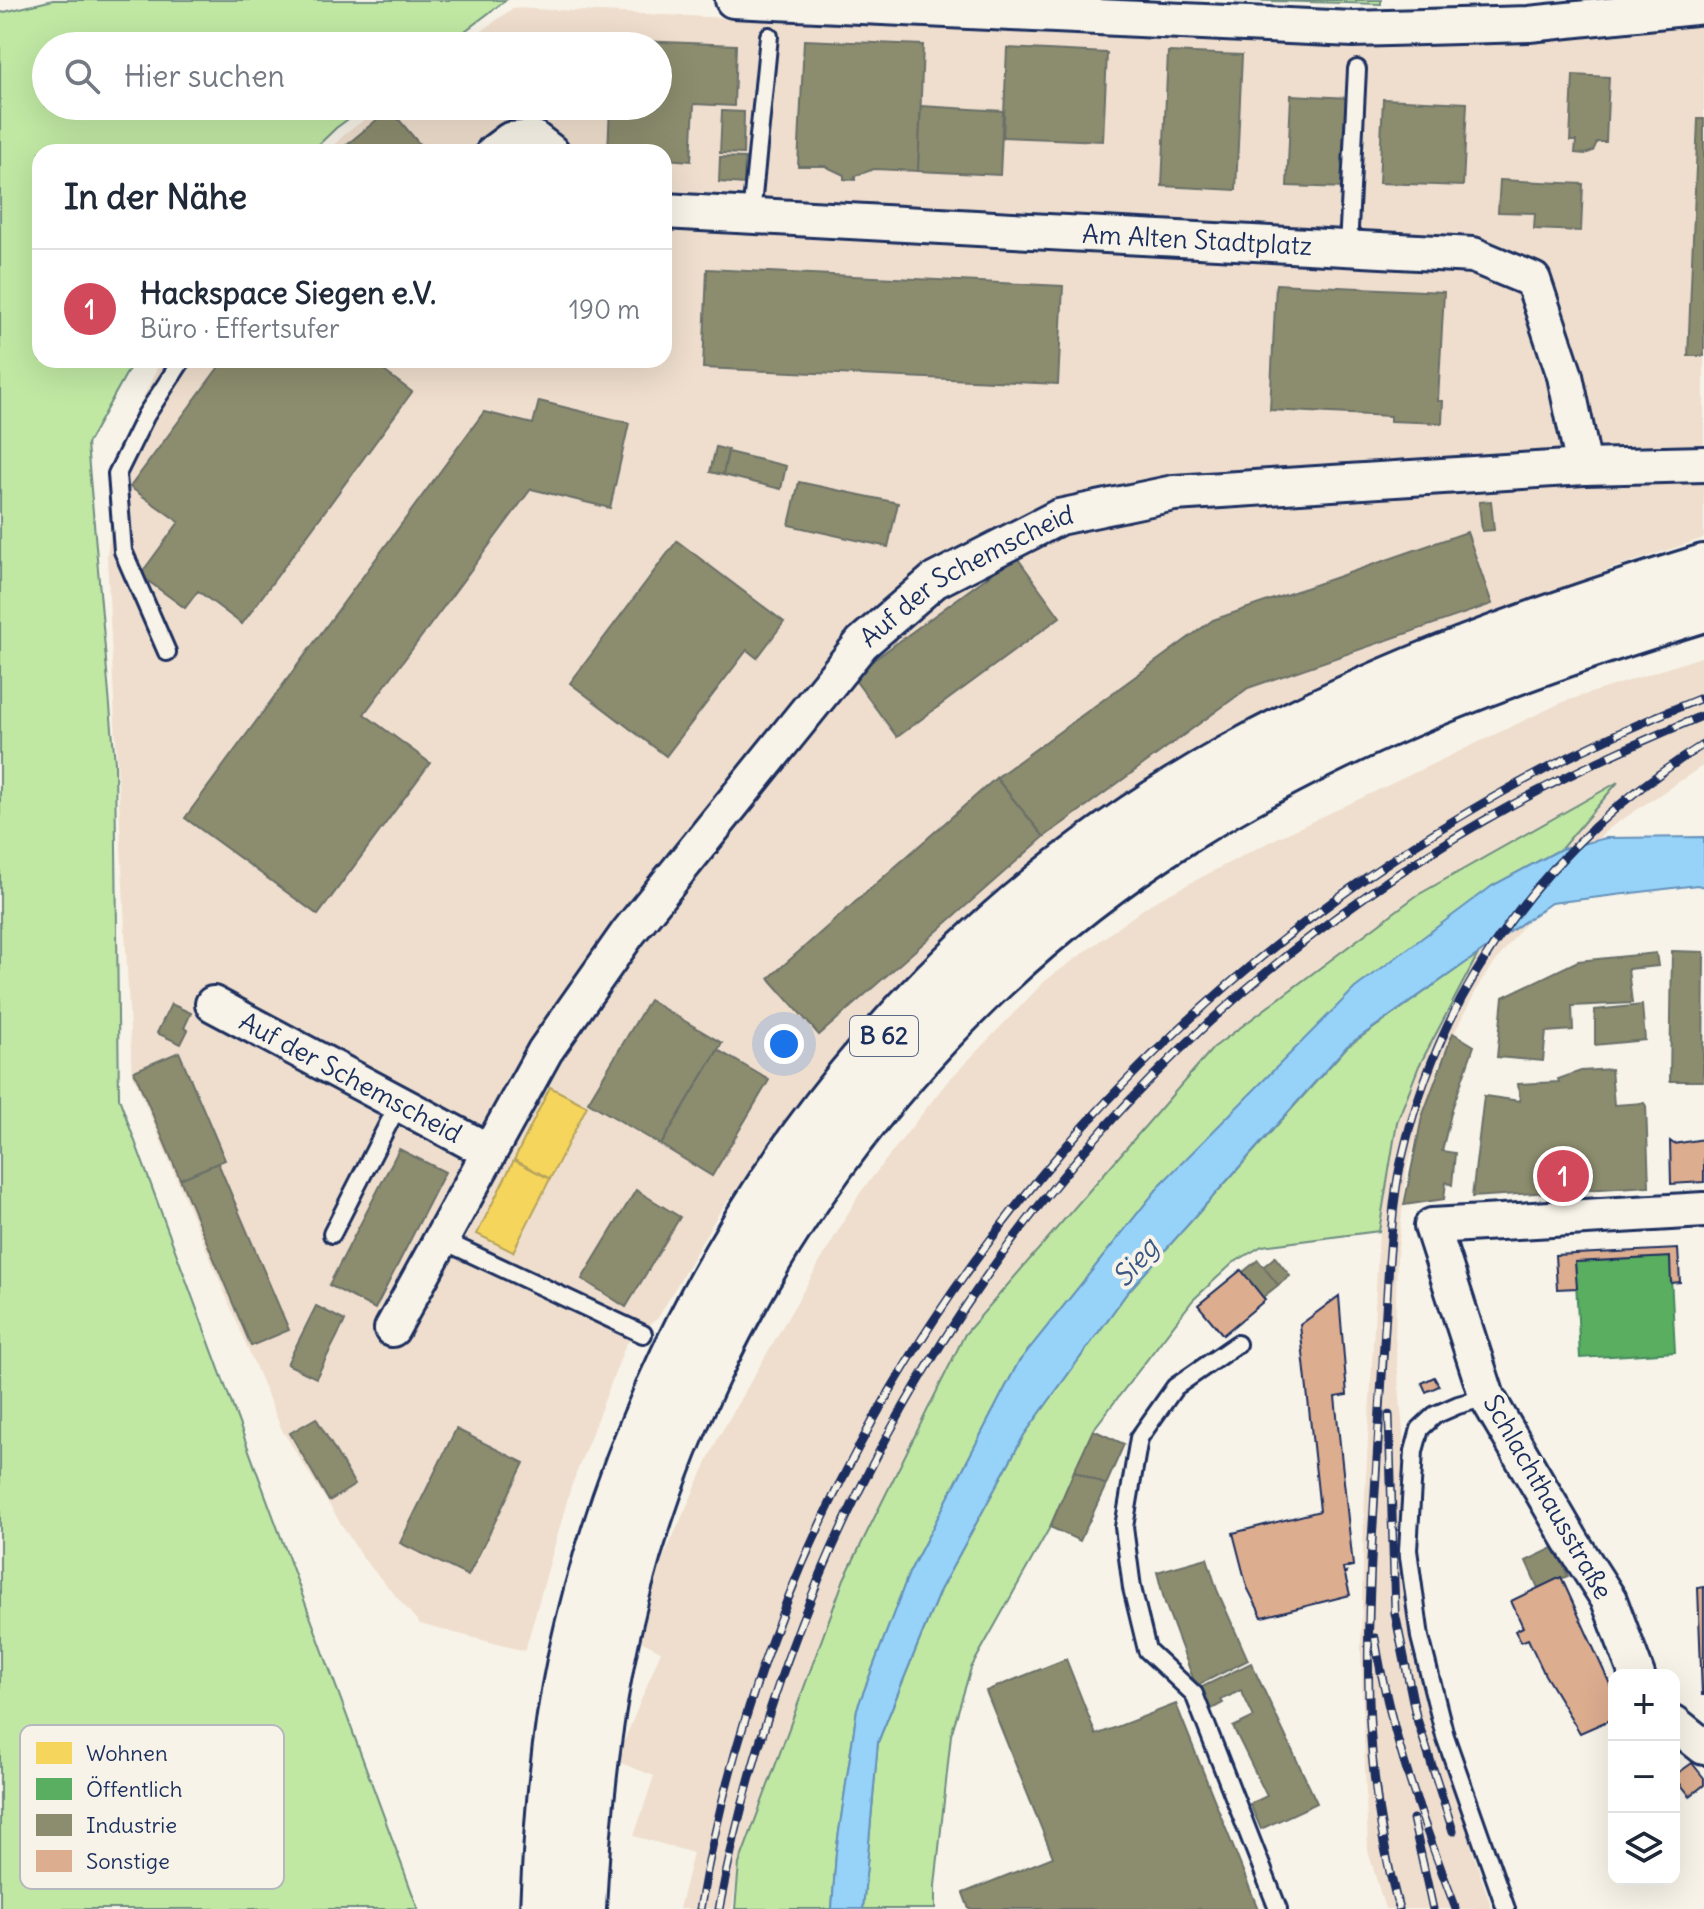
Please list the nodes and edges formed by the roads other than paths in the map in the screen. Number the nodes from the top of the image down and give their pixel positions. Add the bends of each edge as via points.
1 (733, 0) edge
2 (1690, 4) edge
3 (769, 36) dead end
4 (1357, 69) dead end
5 (505, 144) edge
6 (541, 144) edge
7 (672, 211) edge
8 (751, 216) junction
9 (1348, 248) junction
10 (177, 368) edge
11 (1704, 464) edge
12 (1584, 467) junction
13 (1704, 567) edge
14 (1704, 609) edge
15 (167, 652) dead end
16 (213, 1004) dead end
17 (399, 1103) junction
18 (488, 1151) junction
19 (1704, 1210) edge
20 (332, 1234) dead end
21 (440, 1239) junction
22 (392, 1329) dead end
23 (643, 1334) dead end
24 (1237, 1344) dead end
25 (1487, 1397) junction
26 (1635, 1669) edge
27 (1680, 1728) edge
28 (1704, 1747) edge
29 (543, 1909) edge
30 (583, 1909) edge
31 (1278, 1909) edge
32 (1506, 1909) edge

1 - 2 street via 1353,29 1529,24
3 - 8 lane
4 - 9 lane
5 - 6 street via 533,138
7 - 8 street, Am Alten Stadtplatz
8 - 9 street, Am Alten Stadtplatz
9 - 12 street, Am Alten Stadtplatz via 1473,255 1533,280 1565,376
10 - 15 lane via 117,474 123,551
11 - 12 street, Auf der Schemscheid
12 - 18 street, Auf der Schemscheid via 1174,493 1059,517 934,581 862,643 628,933 545,1051
13 - 29 highway, B 62 via 1489,639 1304,719 1207,771 1026,897 906,1011 851,1073 800,1139 712,1278 674,1351 612,1505 569,1665 554,1760
14 - 30 highway, B 62 via 1504,676 1333,749 1181,833 1052,928 954,1019 882,1099 781,1240 747,1297 677,1442 634,1569 609,1673 595,1752
16 - 17 street, Auf der Schemscheid
17 - 18 street, Auf der Schemscheid
17 - 20 lane
18 - 21 street, Auf der Schemscheid
19 - 25 street, Schlachthausstraße via 1432,1226
21 - 22 street, Auf der Schemscheid
21 - 23 lane
24 - 31 lane via 1175,1387 1139,1438 1124,1527 1147,1650 1194,1694
25 - 26 street, Schlachthausstraße via 1609,1600
25 - 32 lane via 1435,1415 1420,1429 1408,1550 1420,1637 1445,1736
27 - 28 street

